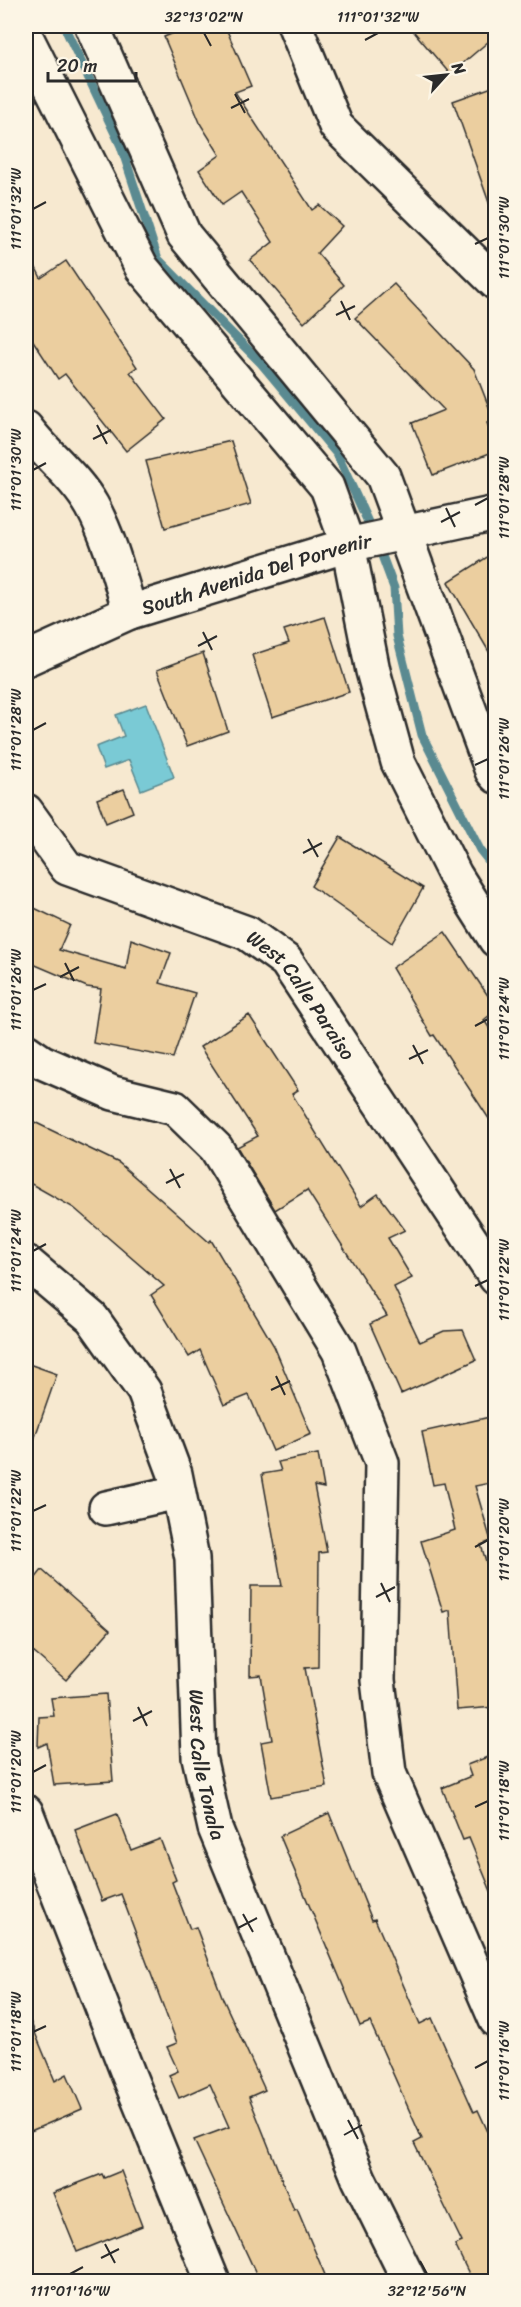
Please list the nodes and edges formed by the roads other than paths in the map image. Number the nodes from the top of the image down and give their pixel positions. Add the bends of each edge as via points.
1 (92, 26) edge
2 (295, 26) edge
3 (26, 37) edge
4 (495, 283) edge
5 (28, 435) edge
6 (495, 513) edge
7 (405, 533) junction
8 (348, 545) junction
9 (130, 612) junction
10 (26, 659) edge
11 (495, 776) edge
12 (26, 811) edge
13 (495, 940) edge
14 (26, 1051) edge
15 (26, 1262) edge
16 (495, 1278) edge
17 (178, 1492) junction
18 (106, 1508) dead end
19 (26, 1812) edge
20 (495, 2020) edge
21 (213, 2282) edge
22 (410, 2282) edge

1 - 7 street via 184,235 382,476
2 - 4 street via 336,126
3 - 8 street via 142,268 327,487
5 - 9 street via 92,506 107,538
6 - 7 street, South Avenida Del Porvenir
7 - 8 street, South Avenida Del Porvenir
7 - 11 street
8 - 9 street, South Avenida Del Porvenir
8 - 13 street via 373,671 398,762 455,875
9 - 10 street, South Avenida Del Porvenir
12 - 16 street, West Calle Paraiso via 67,868 247,933 286,961
14 - 20 street via 113,1094 175,1108 216,1148 339,1351 382,1462 378,1680 389,1773
15 - 17 street, West Calle Tonala via 92,1318 144,1391
17 - 18 street
17 - 22 street, West Calle Tonala via 192,1558 199,1757 215,1828 359,2179
19 - 21 street

